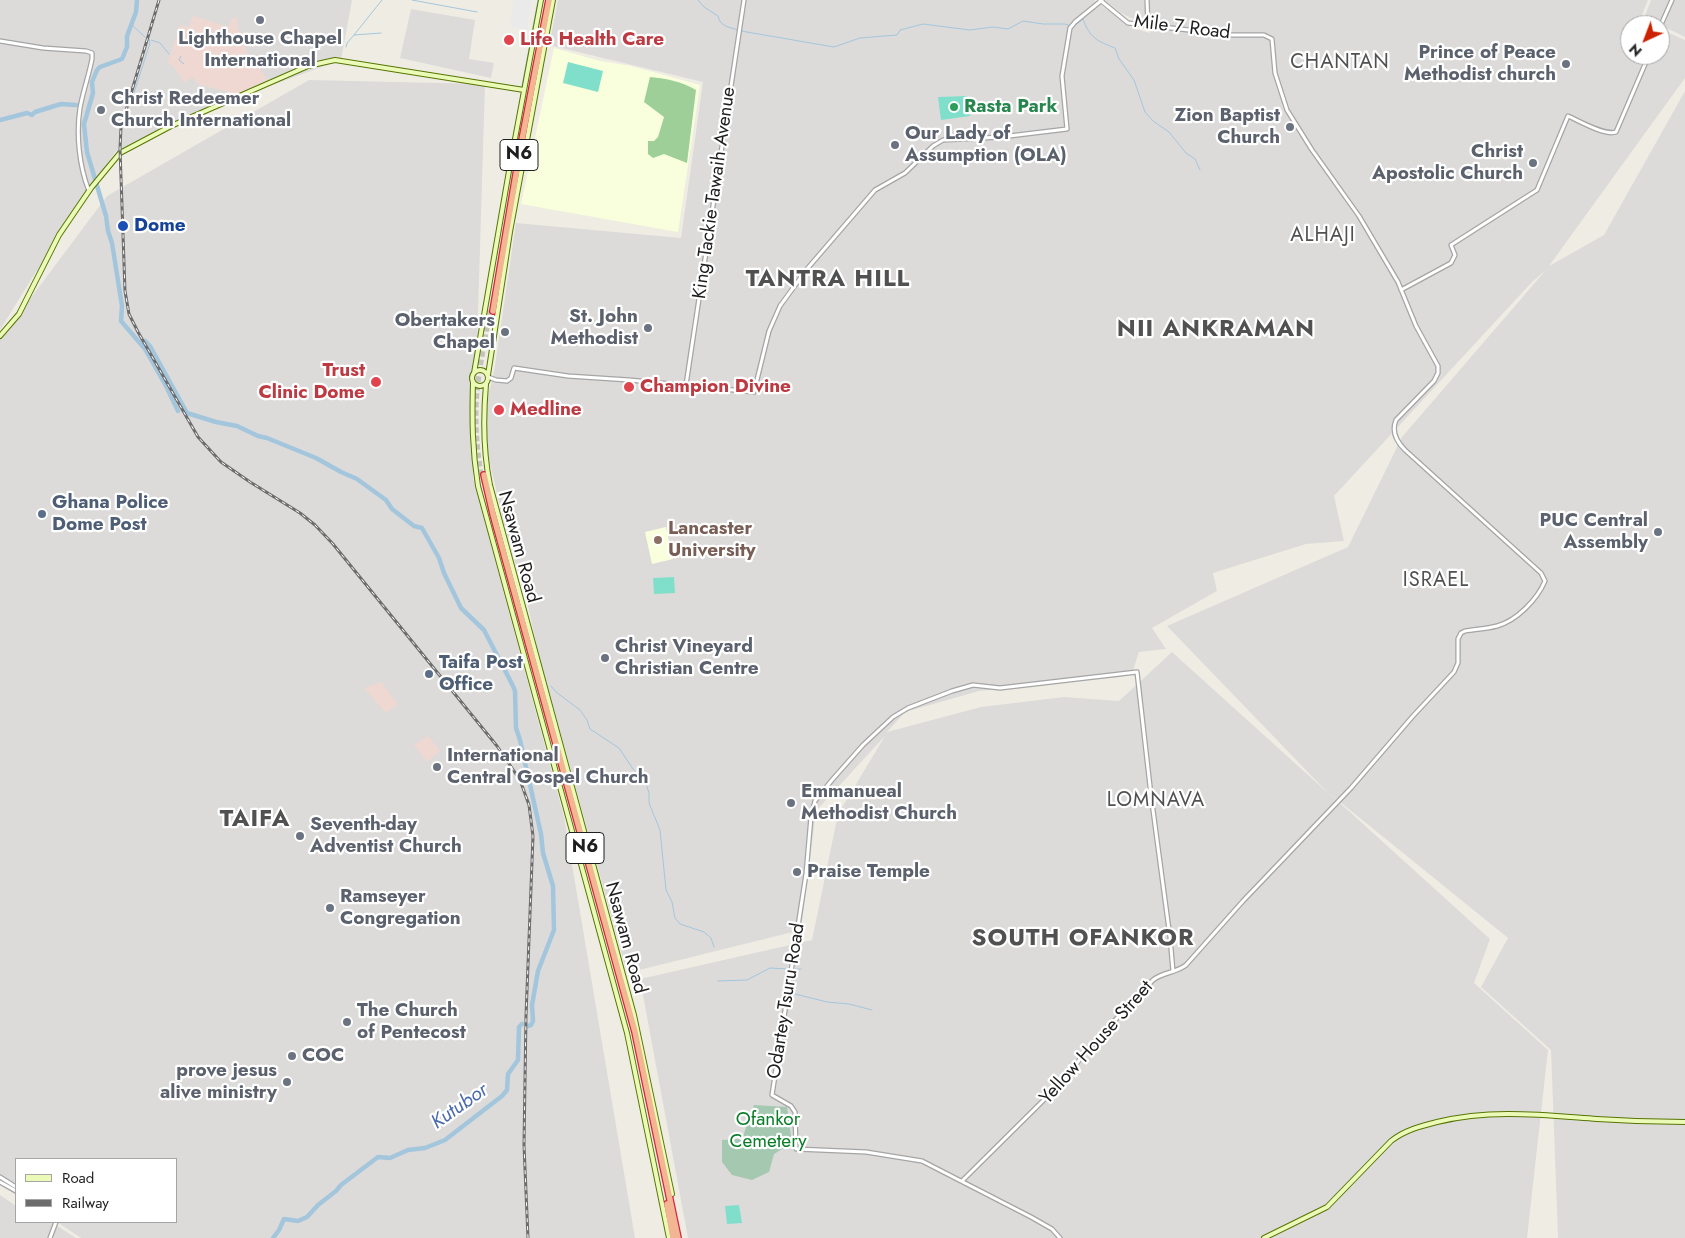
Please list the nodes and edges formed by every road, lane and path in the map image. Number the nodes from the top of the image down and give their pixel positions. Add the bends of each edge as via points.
1 (540, 0) edge
2 (547, 0) edge
3 (553, 0) edge
4 (744, 0) edge
5 (1101, 0) edge
6 (1146, 0) edge
7 (1672, 0) edge
8 (1665, 15) edge
9 (1148, 26) junction
10 (0, 41) edge
11 (1645, 65) edge
12 (524, 90) junction
13 (90, 189) junction
14 (1401, 290) junction
15 (491, 311) tunnel mouth
16 (0, 336) edge
17 (474, 373) junction
18 (488, 376) junction
19 (496, 380) junction
20 (473, 382) junction
21 (487, 384) junction
22 (686, 385) junction
23 (482, 475) tunnel mouth
24 (1173, 971) junction
25 (1685, 1122) edge
26 (0, 1177) edge
27 (0, 1182) edge
28 (962, 1182) junction
29 (15, 1188) edge
30 (15, 1189) edge
31 (56, 1223) edge
32 (673, 1224) junction
33 (50, 1238) edge
34 (669, 1238) edge
35 (673, 1238) edge
36 (679, 1238) edge
37 (1060, 1238) edge
38 (1264, 1238) edge

1 - 12 main road
2 - 15 highway, N6 via 515,162
3 - 18 main road via 510,232
4 - 22 street, King Tackie Tawaih Avenue
5 - 9 street, Mile 7 Road via 1127,22
5 - 22 street via 1070,28 1062,76 1067,129 943,140 929,149 905,173 874,190 780,306 769,331 754,392
6 - 9 street
7 - 8 street
9 - 14 street, Mile 7 Road via 1264,35 1272,39 1275,73 1287,110 1350,202
10 - 13 street via 92,53 79,125 82,170
11 - 14 street via 1614,134 1568,116 1537,190 1451,245 1455,257 1451,263
12 - 13 main road via 342,60 321,62 142,140 120,153
12 - 17 main road
13 - 16 main road via 52,247 17,318
14 - 24 street, Yellow House Street via 1438,370 1432,384 1396,420 1397,439 1405,450 1541,573 1545,581 1529,604 1509,621 1460,633 1458,663 1454,672 1186,965
17 - 18 main road via 480,370
17 - 20 main road
18 - 19 street
18 - 21 main road
19 - 21 street
19 - 22 street via 508,380 514,368 568,376
20 - 21 main road via 479,386
20 - 34 main road via 472,435 478,486 627,1033
21 - 36 main road via 483,420 490,485 634,1015
23 - 32 highway, Nsawam Road / N6 via 635,1032
24 - 28 street, Yellow House Street via 1158,976 1147,986 1085,1052 1067,1077
24 - 28 street, Odartey Tsuru Road via 1137,672 1006,687 967,686 908,708 893,717 863,745 815,801 772,1095 795,1112 796,1149 891,1155 922,1161
25 - 38 main road via 1501,1113 1477,1114 1423,1126 1391,1141 1328,1207
26 - 29 street
27 - 30 street
28 - 37 street, Odartey Tsuru Road via 1032,1217
31 - 33 street
32 - 35 highway, Nsawam Road / N6
32 - 36 highway, Nsawam Road / N6

